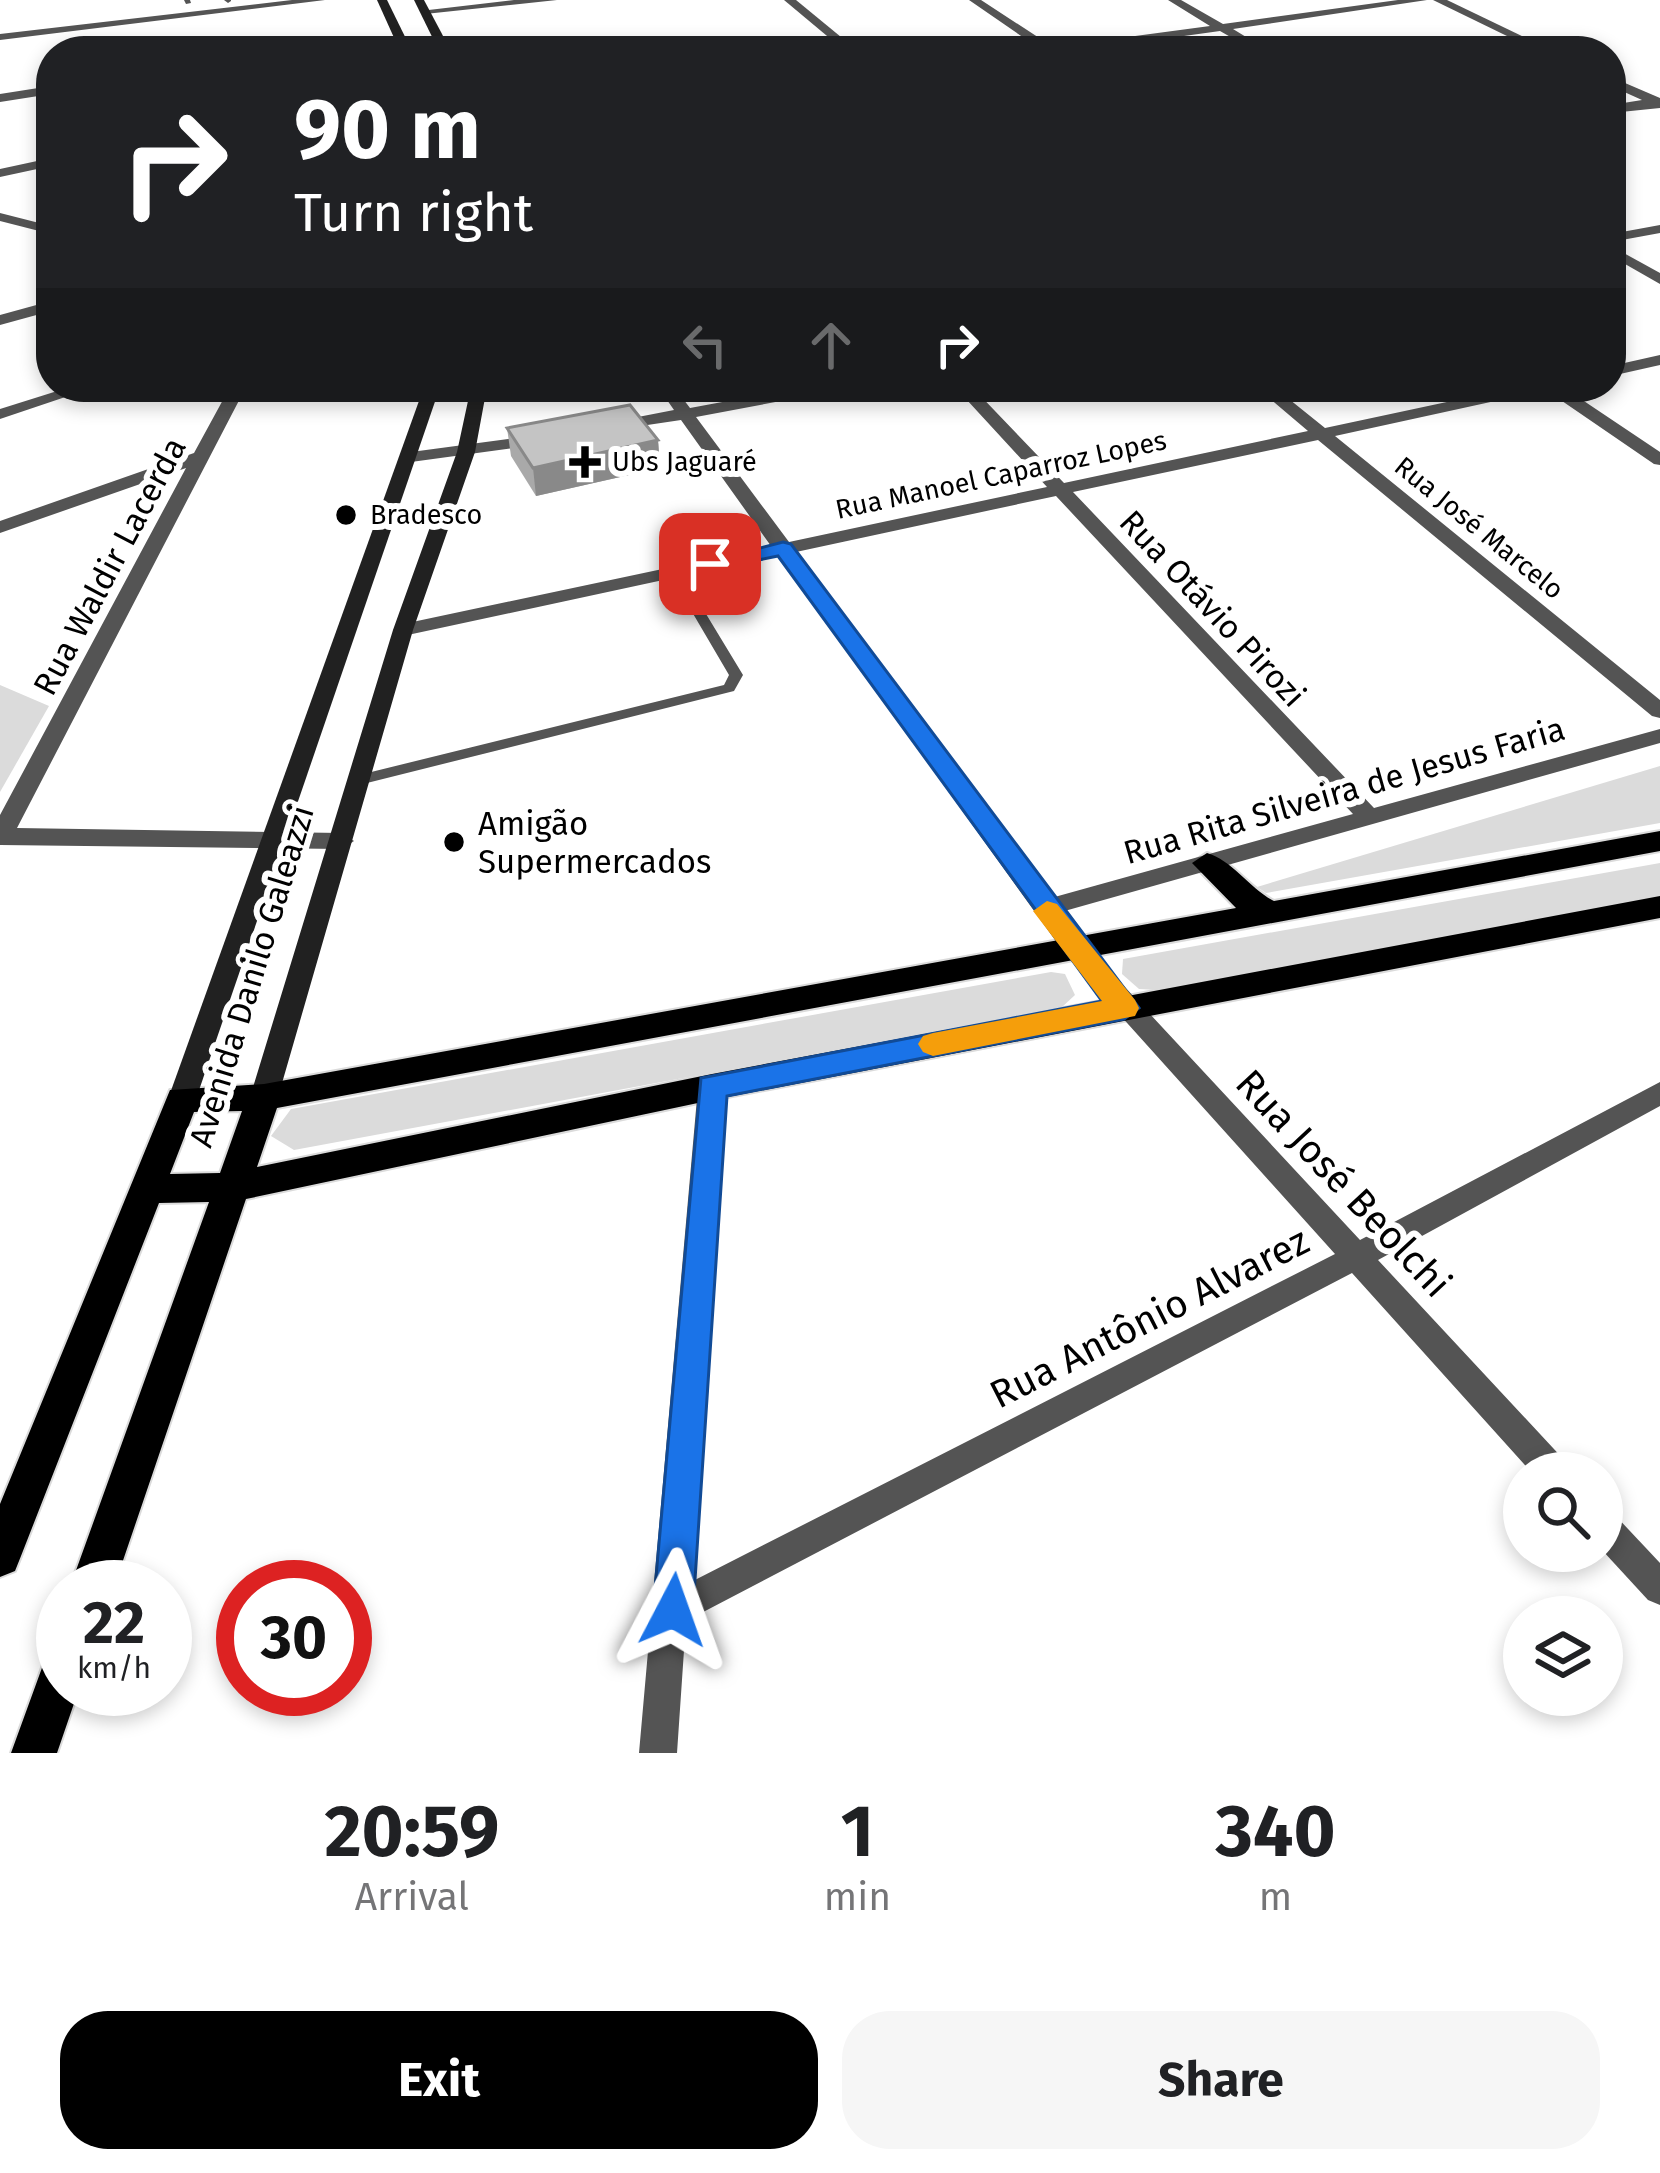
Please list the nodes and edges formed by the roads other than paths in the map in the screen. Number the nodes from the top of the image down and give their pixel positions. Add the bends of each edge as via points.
1 (320, 0) edge
2 (382, 0) edge
3 (552, 0) edge
4 (790, 0) edge
5 (974, 0) edge
6 (1173, 0) edge
7 (1422, 0) edge
8 (1438, 0) edge
9 (422, 5) edge
10 (1222, 28) junction
11 (399, 36) edge
12 (438, 36) edge
13 (834, 36) edge
14 (1028, 36) edge
15 (1163, 36) edge
16 (1236, 36) edge
17 (1515, 36) edge
18 (0, 37) edge
19 (1626, 88) edge
20 (36, 92) edge
21 (0, 98) edge
22 (1658, 102) edge
23 (1626, 107) edge
24 (36, 165) edge
25 (0, 173) edge
26 (0, 217) edge
27 (36, 226) edge
28 (1660, 229) edge
29 (1626, 235) edge
30 (1626, 259) edge
31 (1660, 279) edge
32 (36, 310) edge
33 (0, 320) edge
34 (1660, 359) edge
35 (1626, 367) edge
36 (39, 402) edge
37 (230, 402) edge
38 (428, 402) edge
39 (476, 402) edge
40 (677, 402) edge
41 (750, 402) edge
42 (977, 402) edge
43 (1282, 402) edge
44 (1470, 402) edge
45 (1574, 402) edge
46 (0, 414) edge
47 (686, 414) junction
48 (598, 430) edge
49 (1321, 434) junction
50 (554, 437) edge
51 (466, 452) junction
52 (200, 457) junction
53 (411, 457) junction
54 (1660, 460) edge
55 (1060, 490) junction
56 (0, 526) edge
57 (783, 548) junction
58 (674, 571) junction
59 (403, 630) junction
60 (1660, 711) edge
61 (1660, 736) edge
62 (359, 780) junction
63 (1370, 818) junction
64 (1, 836) edge
65 (271, 841) junction
66 (1660, 841) edge
67 (342, 842) junction
68 (1207, 863) junction
69 (1660, 907) edge
70 (1046, 908) junction
71 (1270, 912) junction
72 (1074, 947) junction
73 (1124, 1008) junction
74 (712, 1087) junction
75 (1660, 1093) edge
76 (263, 1097) junction
77 (182, 1099) junction
78 (232, 1186) junction
79 (145, 1189) junction
80 (1356, 1257) junction
81 (1536, 1452) edge
82 (1623, 1548) edge
83 (0, 1556) edge
84 (101, 1560) edge
85 (1660, 1588) edge
86 (673, 1610) junction
87 (47, 1716) edge
88 (34, 1753) edge
89 (658, 1753) edge

1 - 18 street
2 - 11 main road
3 - 9 street
4 - 13 street
5 - 14 street
6 - 10 street
7 - 10 street
8 - 17 street
9 - 12 main road
10 - 15 street
10 - 16 street
19 - 22 street
20 - 21 street
22 - 23 street
24 - 25 street
26 - 27 street
28 - 29 street
30 - 31 street
32 - 33 street
34 - 35 street
36 - 46 street
37 - 52 street, Rua Waldir Lacerda
38 - 53 main road, Avenida Danilo Galeazzi
39 - 51 main road, Avenida Danilo Galeazzi
40 - 47 street, Rua José Beolchi
41 - 47 street
42 - 55 street, Rua Otávio Pirozi
43 - 49 street, Rua José Marcelo
44 - 49 street, Rua Manoel Caparroz Lopes
45 - 54 street
47 - 48 street
47 - 57 street, Rua José Beolchi
49 - 55 street, Rua Manoel Caparroz Lopes
49 - 60 street, Rua José Marcelo
50 - 51 street
51 - 53 street
51 - 59 main road, Avenida Danilo Galeazzi
52 - 56 street
52 - 64 street, Rua Waldir Lacerda
53 - 65 main road, Avenida Danilo Galeazzi
55 - 57 street, Rua Manoel Caparroz Lopes
55 - 63 street, Rua Otávio Pirozi
57 - 58 street, Rua Manoel Caparroz Lopes
57 - 70 street, Rua José Beolchi
58 - 59 street, Rua Manoel Caparroz Lopes
58 - 62 lane via 736,675 729,688
59 - 62 main road, Avenida Danilo Galeazzi
61 - 63 street, Rua Rita Silveira de Jesus Faria
62 - 67 main road, Avenida Danilo Galeazzi
63 - 68 street, Rua Rita Silveira de Jesus Faria
64 - 65 street
65 - 67 street
65 - 77 main road, Avenida Danilo Galeazzi
66 - 71 main road
67 - 76 main road, Avenida Danilo Galeazzi
68 - 70 street, Rua Rita Silveira de Jesus Faria
68 - 71 main road via 1242,898
69 - 73 main road
70 - 72 street, Rua José Beolchi
71 - 72 main road
72 - 73 street, Rua José Beolchi
72 - 76 main road
73 - 74 main road
73 - 80 street, Rua José Beolchi
74 - 78 main road
74 - 86 street
75 - 80 street, Rua Antônio Alvarez
76 - 77 main road
76 - 78 main road, Avenida Danilo Galeazzi
77 - 79 main road, Avenida Danilo Galeazzi
78 - 79 main road
78 - 84 main road, Avenida Danilo Galeazzi
79 - 83 main road, Avenida Danilo Galeazzi
80 - 81 street, Rua José Beolchi
80 - 86 street, Rua Antônio Alvarez
82 - 85 street
86 - 89 street
87 - 88 main road

